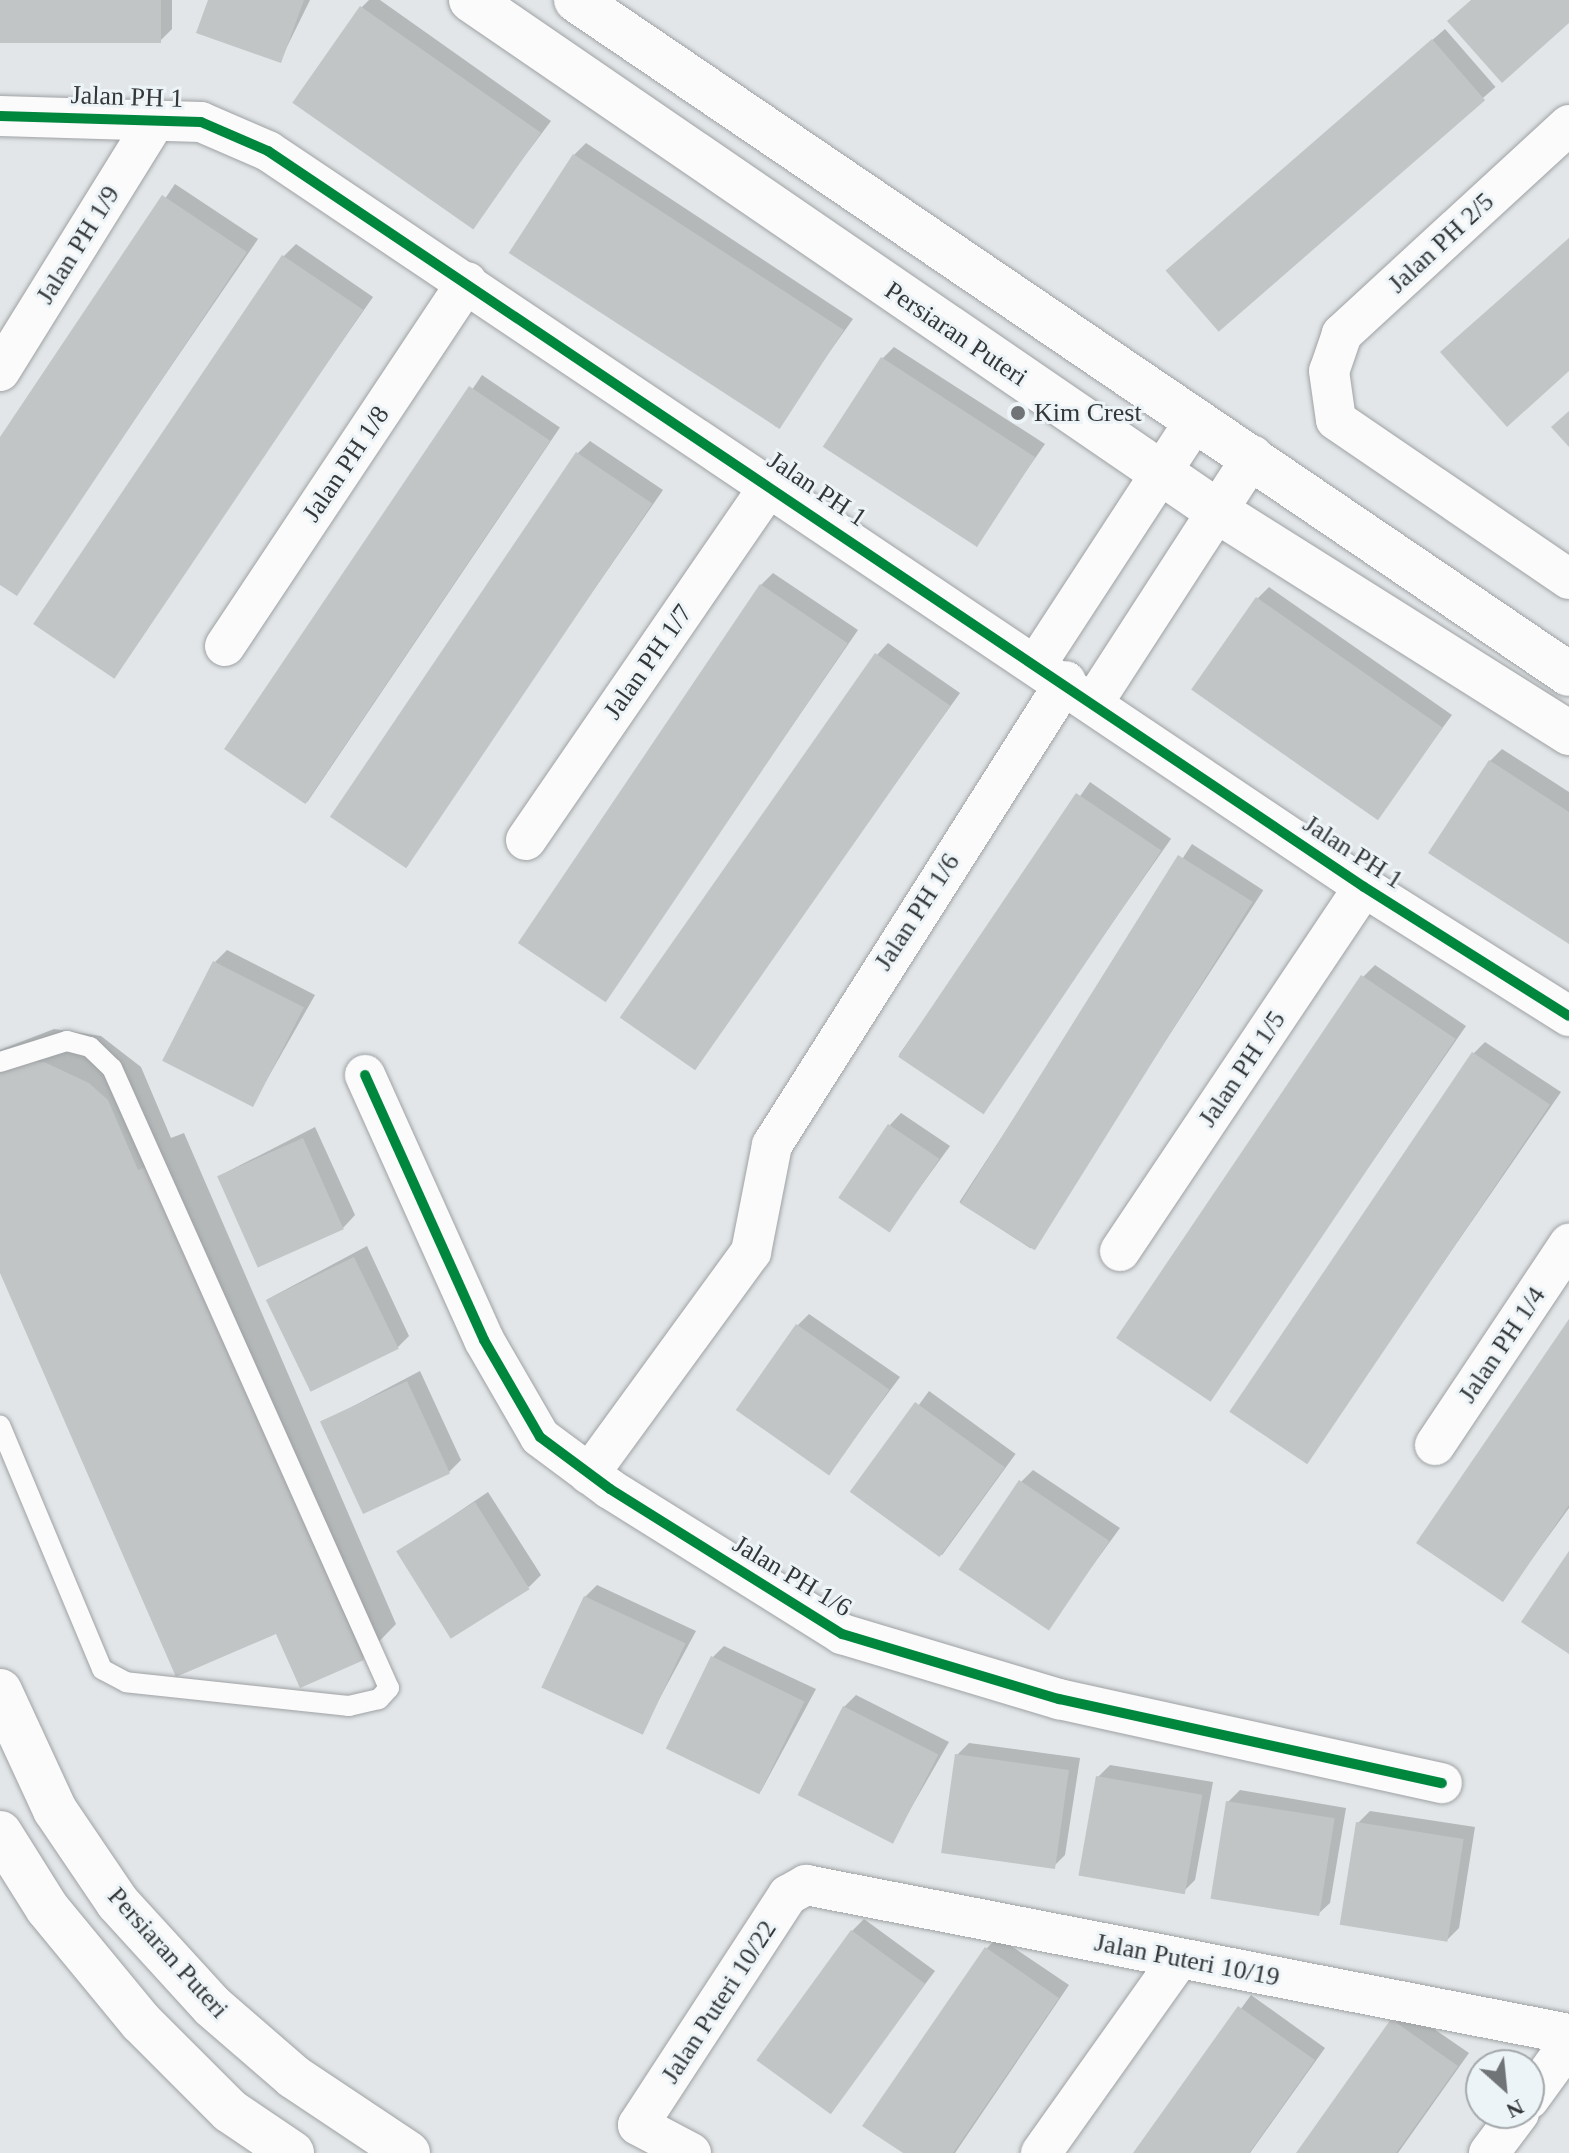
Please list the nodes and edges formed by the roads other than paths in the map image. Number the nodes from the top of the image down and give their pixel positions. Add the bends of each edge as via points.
1 (471, 0) edge
2 (576, 0) edge
3 (0, 116) edge
4 (156, 119) junction
5 (1569, 125) edge
6 (467, 282) junction
7 (0, 371) edge
8 (1196, 419) junction
9 (1253, 456) junction
10 (1163, 475) junction
11 (771, 484) junction
12 (1220, 513) junction
13 (1569, 579) edge
14 (225, 646) dead end
15 (1569, 674) edge
16 (1066, 682) junction
17 (1569, 733) edge
18 (526, 840) dead end
19 (1364, 887) junction
20 (1569, 1016) edge
21 (0, 1062) edge
22 (365, 1075) dead end
23 (1569, 1244) edge
24 (1120, 1251) dead end
25 (0, 1425) edge
26 (1435, 1445) dead end
27 (589, 1474) junction
28 (0, 1691) edge
29 (1442, 1783) dead end
30 (0, 1833) edge
31 (806, 1885) joint
32 (1179, 1959) junction
33 (1569, 2034) edge
34 (1569, 2044) edge
35 (1545, 2077) edge
36 (1507, 2129) edge
37 (292, 2153) edge
38 (408, 2153) edge
39 (691, 2153) edge
40 (1041, 2153) edge
41 (1489, 2153) edge

1 - 10 main road, Persiaran Puteri
2 - 8 main road
3 - 4 street, Jalan PH 1
4 - 6 street, Jalan PH 1 via 201,122 268,151
4 - 7 street, Jalan PH 1/9
5 - 13 street, Jalan PH 2/5 via 1342,334 1329,371 1336,420
6 - 11 street, Jalan PH 1
6 - 14 street, Jalan PH 1/8
8 - 9 main road
8 - 10 street
9 - 12 street
9 - 15 main road
10 - 12 main road, Persiaran Puteri
10 - 16 street
11 - 16 street, Jalan PH 1
11 - 18 street, Jalan PH 1/7
12 - 16 street
12 - 17 main road, Persiaran Puteri
16 - 19 street, Jalan PH 1
16 - 27 street, Jalan PH 1/6 via 772,1145 751,1252
19 - 20 street, Jalan PH 1
19 - 24 street, Jalan PH 1/5
21 - 25 lane via 67,1041 90,1047 112,1068 389,1688 379,1699 349,1706 126,1682 102,1669
22 - 27 street, Jalan PH 1/6 via 484,1340 540,1437
23 - 26 street, Jalan PH 1/4
27 - 29 street, Jalan PH 1/6 via 842,1634 1059,1699
28 - 38 main road, Persiaran Puteri via 55,1810 118,1903 212,2006 294,2077
30 - 37 main road via 47,1908 141,2022 230,2111
31 - 32 street, Jalan Puteri 10/19
31 - 39 street, Jalan Puteri 10/22 via 788,1895 638,2125
32 - 33 street, Jalan Puteri 10/19
32 - 40 street
34 - 35 street
36 - 41 street

